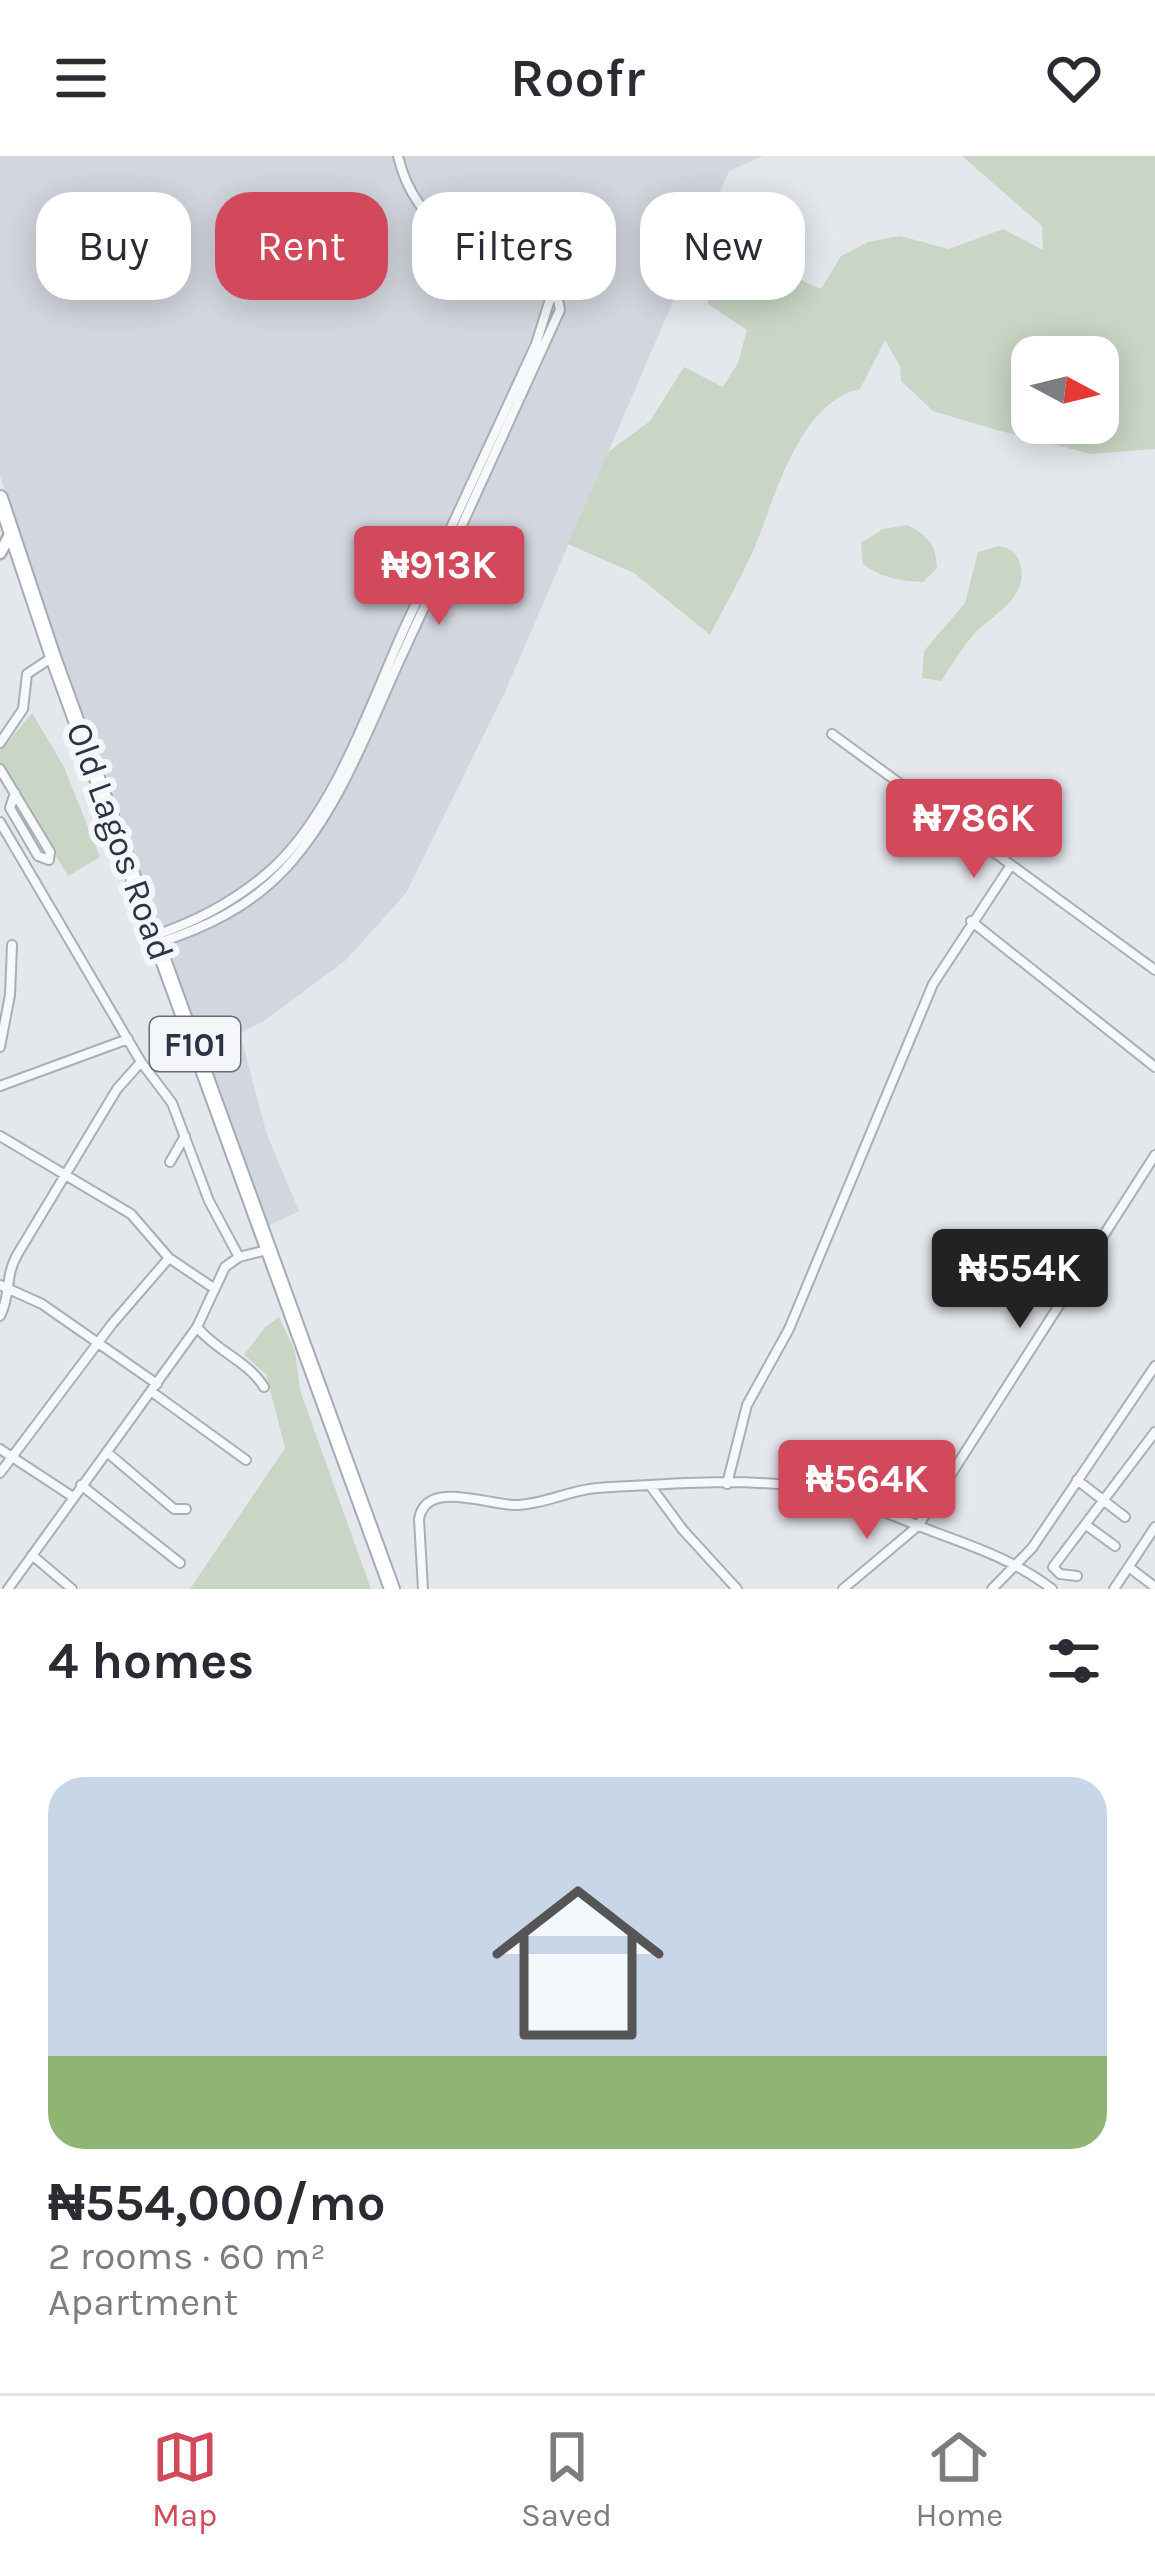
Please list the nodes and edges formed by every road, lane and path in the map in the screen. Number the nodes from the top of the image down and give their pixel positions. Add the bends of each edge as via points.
1 (398, 156) edge
2 (0, 498) edge
3 (5, 552) edge
4 (52, 657) junction
5 (832, 734) dead end
6 (0, 743) edge
7 (0, 769) edge
8 (15, 793) junction
9 (0, 798) edge
10 (10, 808) junction
11 (0, 822) edge
12 (1011, 865) junction
13 (971, 921) junction
14 (157, 939) junction
15 (12, 945) dead end
16 (1155, 970) edge
17 (3, 1019) edge
18 (128, 1039) junction
19 (0, 1047) edge
20 (141, 1062) junction
21 (1155, 1067) edge
22 (0, 1086) edge
23 (185, 1135) junction
24 (0, 1136) edge
25 (1155, 1155) edge
26 (170, 1162) dead end
27 (66, 1175) junction
28 (269, 1250) junction
29 (239, 1257) junction
30 (169, 1258) junction
31 (5, 1287) edge
32 (215, 1289) junction
33 (0, 1316) edge
34 (197, 1327) junction
35 (99, 1342) junction
36 (1155, 1366) edge
37 (264, 1387) dead end
38 (155, 1388) junction
39 (1155, 1432) edge
40 (0, 1450) edge
41 (109, 1453) junction
42 (12, 1456) junction
43 (246, 1460) dead end
44 (0, 1473) edge
45 (1077, 1480) junction
46 (727, 1484) junction
47 (81, 1485) junction
48 (651, 1487) junction
49 (73, 1497) junction
50 (1104, 1501) junction
51 (186, 1509) dead end
52 (1125, 1516) dead end
53 (1086, 1525) junction
54 (918, 1526) junction
55 (1155, 1527) edge
56 (1115, 1546) dead end
57 (32, 1555) junction
58 (180, 1563) dead end
59 (1016, 1565) junction
60 (1130, 1568) junction
61 (1077, 1576) dead end
62 (1155, 1587) edge
63 (8, 1589) edge
64 (72, 1589) edge
65 (392, 1589) edge
66 (423, 1589) edge
67 (737, 1589) edge
68 (844, 1589) edge
69 (992, 1589) edge
70 (1052, 1589) edge
71 (1114, 1589) edge

1 - 14 street via 414,197 442,231 558,299 560,310 319,824 251,898 218,921
2 - 3 main road, Old Lagos Road / F101
3 - 4 main road, Old Lagos Road / F101 via 23,573
4 - 6 street via 27,674 23,709
4 - 14 main road, Old Lagos Road / F101
5 - 12 street
7 - 8 street
8 - 10 street
8 - 10 street via 49,860 38,856
9 - 10 street
11 - 18 street
12 - 13 street
12 - 16 street
13 - 21 street
13 - 46 street via 933,984 789,1329 747,1405
14 - 28 main road, Old Lagos Road / F101
15 - 17 street
17 - 19 street
18 - 20 street
18 - 22 street
20 - 23 street
20 - 27 street
23 - 26 street
23 - 29 street
24 - 27 street
25 - 54 street
27 - 30 street via 140,1220
27 - 31 street
28 - 29 street
28 - 65 main road, Old Lagos Road / F101
29 - 32 street
30 - 32 street
30 - 35 street
31 - 33 street
31 - 35 street
32 - 34 street
34 - 37 street
34 - 38 street
35 - 38 street
35 - 42 street
36 - 45 street
38 - 41 street
38 - 43 street
39 - 50 street
40 - 42 street
41 - 47 street
41 - 51 street via 174,1509
42 - 44 street
42 - 49 street
45 - 50 street
45 - 59 street
46 - 48 street
46 - 54 street via 811,1489
47 - 49 street
47 - 58 street
48 - 66 street via 595,1488 516,1505 431,1501 419,1519
48 - 67 street
49 - 57 street
50 - 52 street
50 - 53 street
53 - 56 street
53 - 61 street via 1052,1567
54 - 59 street
54 - 68 street
55 - 60 street
57 - 63 street
57 - 64 street
59 - 69 street
59 - 70 street
60 - 62 street
60 - 71 street

